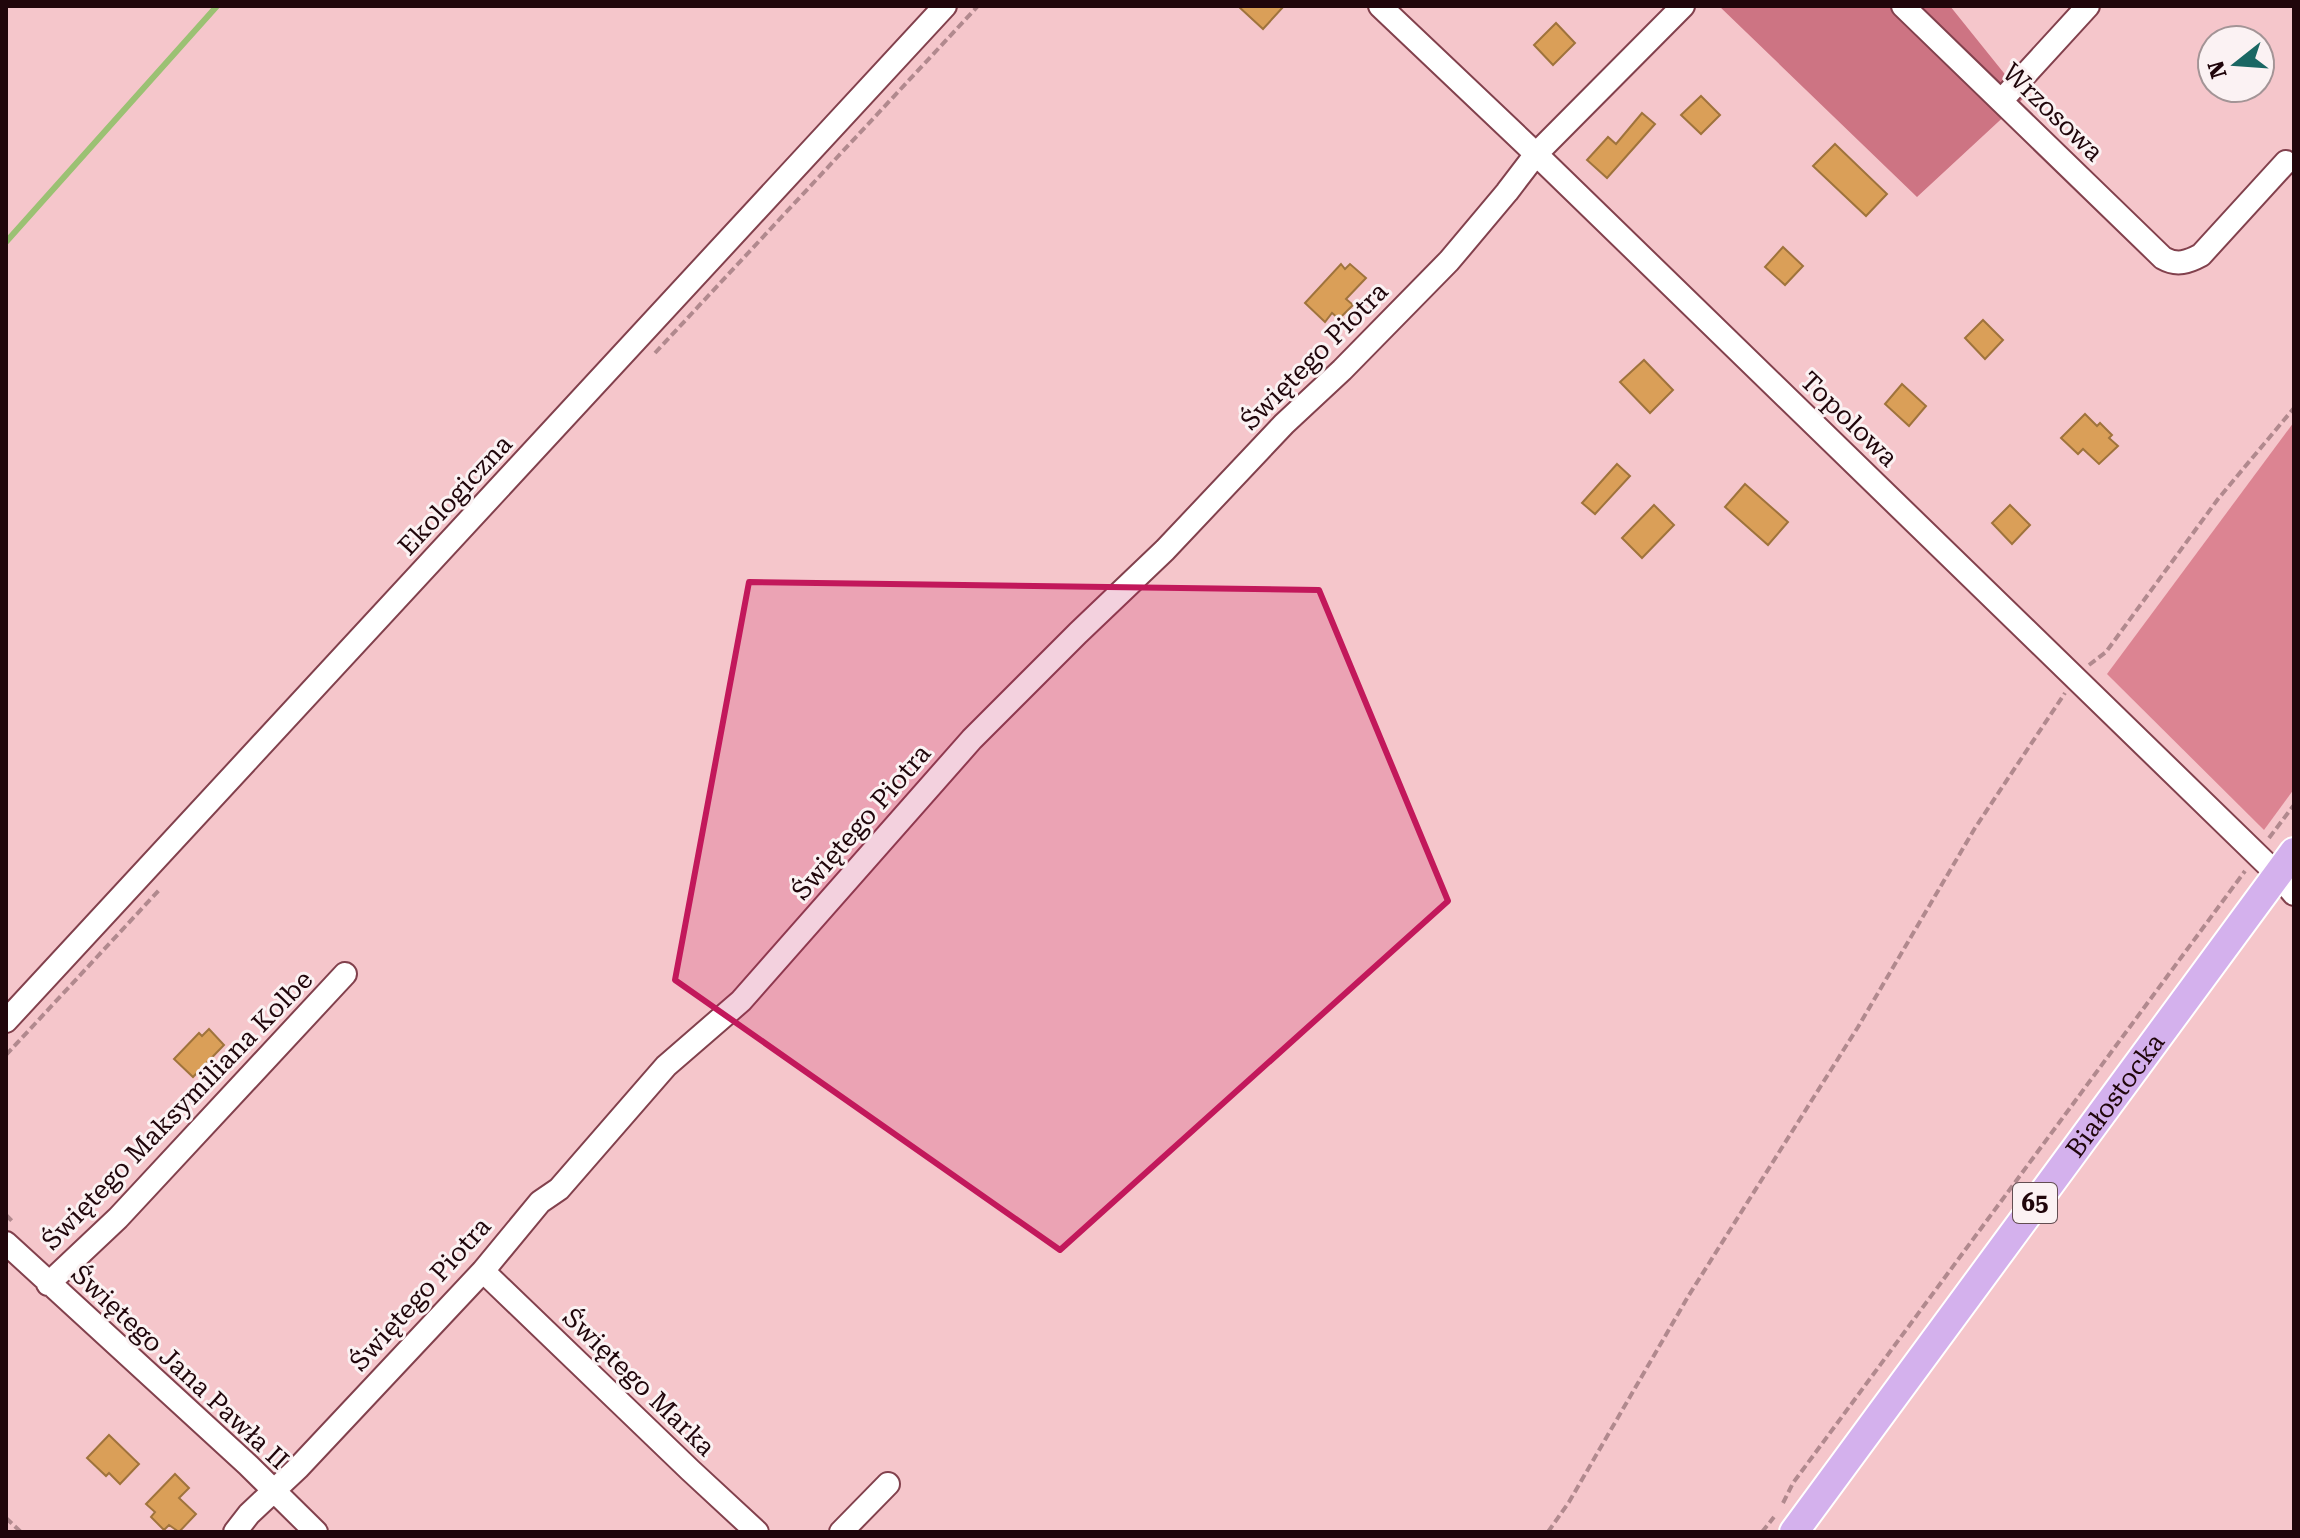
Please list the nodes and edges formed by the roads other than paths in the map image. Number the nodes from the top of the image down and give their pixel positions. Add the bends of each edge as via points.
1 (945, 6) edge
2 (1380, 6) edge
3 (1683, 6) edge
4 (1903, 6) edge
5 (2088, 6) edge
6 (2001, 101) junction
7 (1536, 154) junction
8 (2286, 162) dead end
9 (2281, 869) edge
10 (345, 974) dead end
11 (6, 1021) edge
12 (6, 1243) edge
13 (483, 1271) junction
14 (48, 1284) junction
15 (888, 1484) dead end
16 (274, 1492) junction
17 (235, 1532) edge
18 (316, 1532) edge
19 (757, 1532) edge
20 (841, 1532) edge
21 (1794, 1532) edge

1 - 11 street, Ekologiczna
2 - 7 street, Topolowa
3 - 7 street, Świętego Piotra
4 - 6 street, Wrzosowa
5 - 6 street
6 - 8 street, Wrzosowa via 2171,263 2201,255
7 - 9 street, Topolowa via 2075,678
7 - 13 street, Świętego Piotra via 1449,261 972,739 741,1001 666,1066
9 - 21 main road, Białostocka / 65
10 - 14 street, Świętego Maksymiliana Kolbe via 118,1218
12 - 14 street, Świętego Jana Pawła II
13 - 16 street, Świętego Piotra
13 - 19 street, Świętego Marka
14 - 16 street, Świętego Jana Pawła II
15 - 20 street
16 - 17 street, Świętego Piotra
16 - 18 street, Świętego Jana Pawła II

